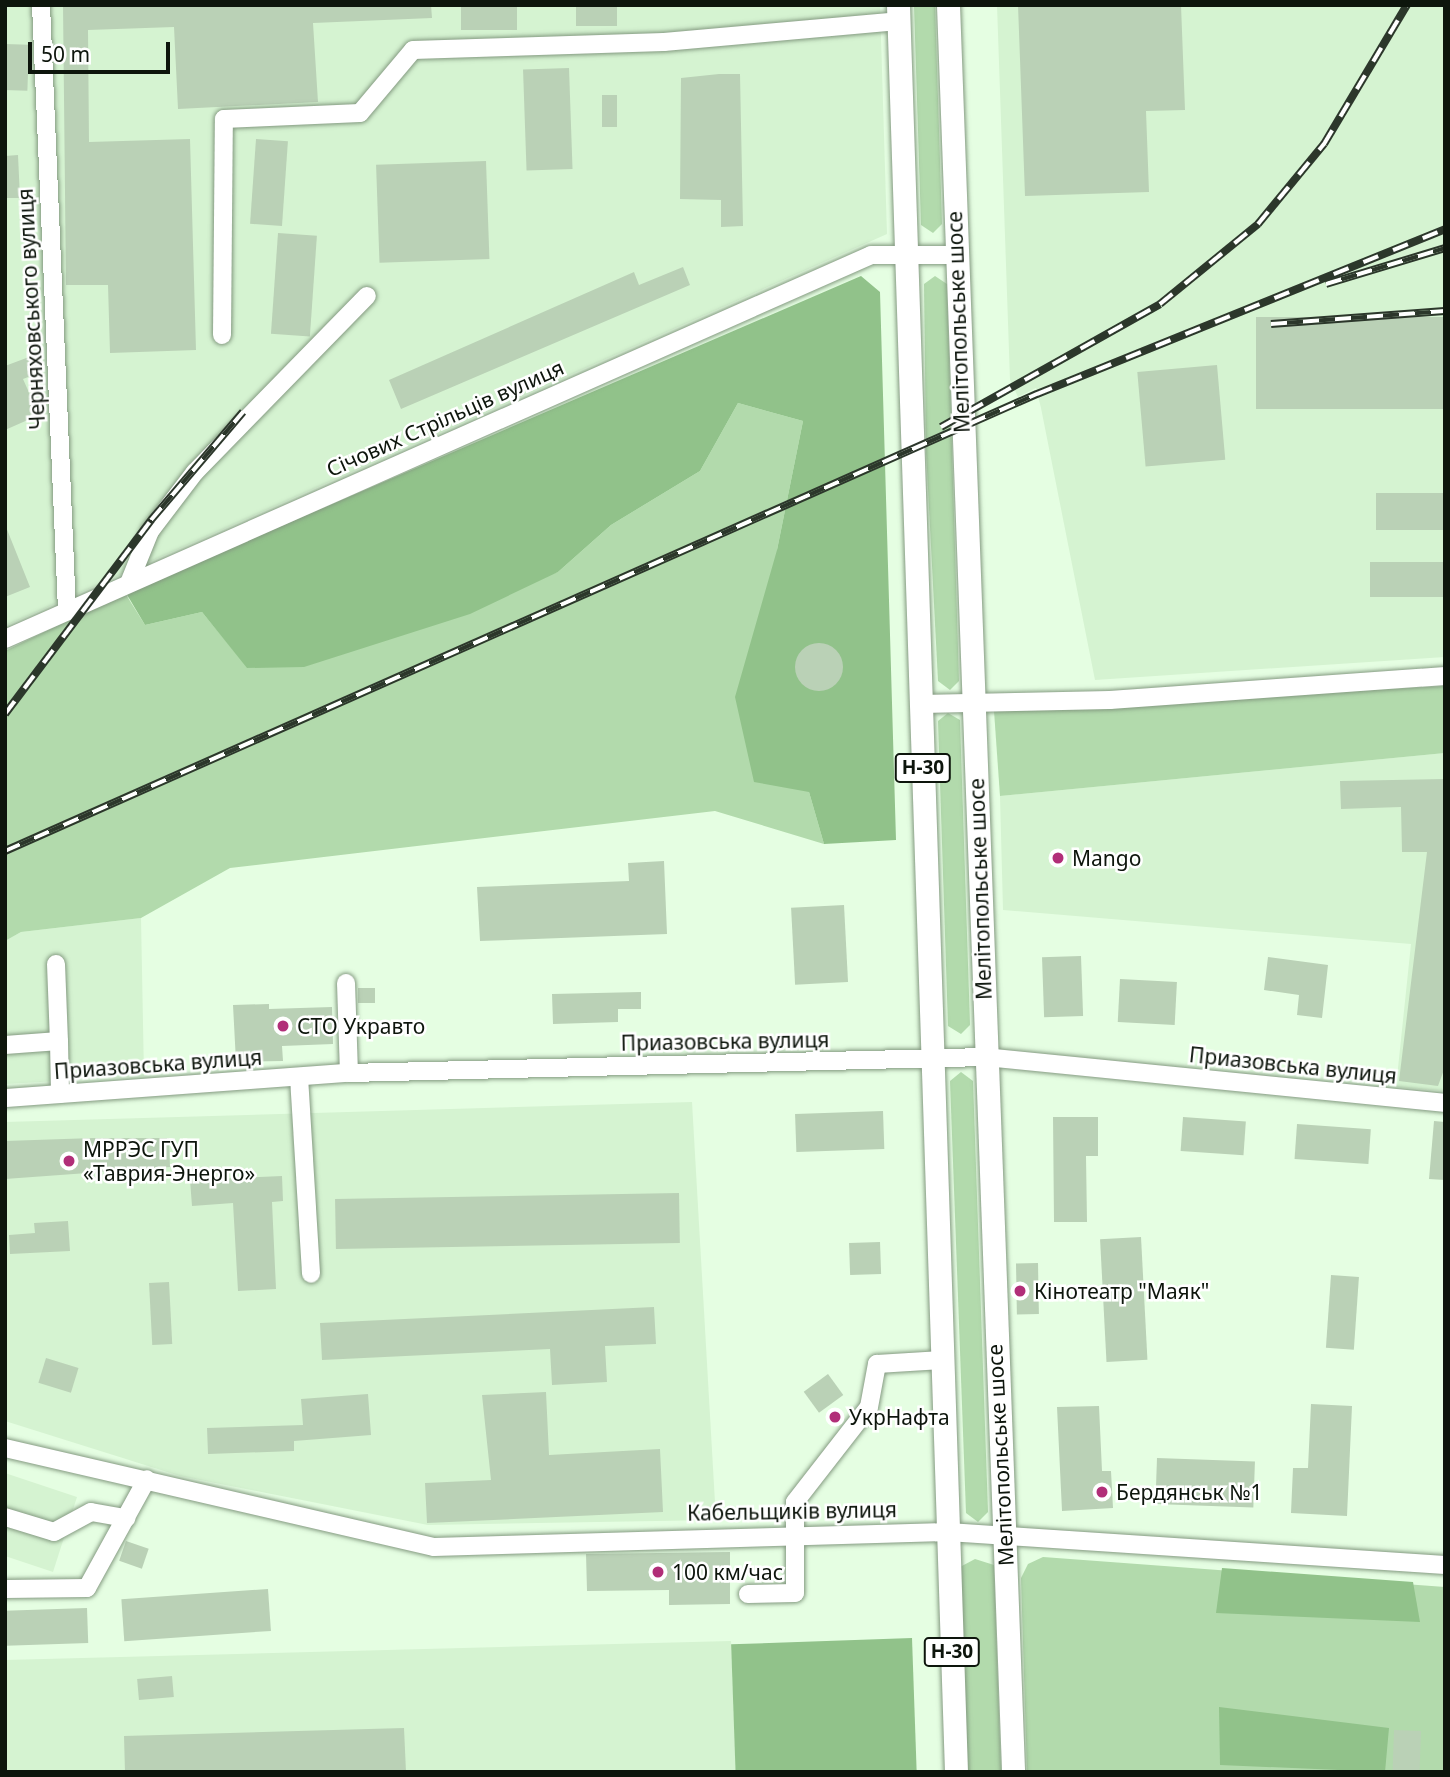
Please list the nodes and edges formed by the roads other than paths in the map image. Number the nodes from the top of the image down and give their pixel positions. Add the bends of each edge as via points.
1 (41, 5) edge
2 (948, 5) edge
3 (898, 13) edge
4 (906, 255) junction
5 (955, 255) junction
6 (367, 296) dead end
7 (222, 335) dead end
8 (129, 583) junction
9 (67, 610) junction
10 (5, 639) edge
11 (1445, 676) edge
12 (974, 703) junction
13 (921, 704) junction
14 (56, 964) dead end
15 (346, 983) dead end
16 (59, 1041) junction
17 (5, 1045) edge
18 (985, 1057) junction
19 (932, 1059) junction
20 (349, 1073) junction
21 (299, 1077) junction
22 (60, 1094) junction
23 (5, 1098) edge
24 (1445, 1103) edge
25 (311, 1274) dead end
26 (942, 1360) junction
27 (5, 1448) edge
28 (147, 1479) junction
29 (5, 1517) edge
30 (126, 1518) junction
31 (794, 1532) junction
32 (948, 1532) junction
33 (1005, 1536) junction
34 (1445, 1565) edge
35 (5, 1589) edge
36 (748, 1594) dead end
37 (956, 1772) edge
38 (1013, 1772) edge

1 - 9 street, Черняховського вулиця
2 - 5 main road, Мелітопольське шосе / Н-30
3 - 4 main road, Н-30
3 - 7 street via 664,42 413,50 360,113 224,119
4 - 5 street, Січових Стрільців вулиця
4 - 8 street, Січових Стрільців вулиця via 871,255
4 - 13 main road, Н-30
5 - 12 main road, Мелітопольське шосе / Н-30
6 - 8 street via 195,472 150,531
8 - 9 street, Січових Стрільців вулиця
9 - 10 street, Січових Стрільців вулиця
11 - 12 street
12 - 13 street
12 - 18 main road, Мелітопольське шосе / Н-30
13 - 19 main road, Н-30
14 - 16 street
15 - 20 street
16 - 17 street
16 - 22 street
18 - 19 street, Приазовська вулиця
18 - 24 street, Приазовська вулиця
18 - 33 main road, Мелітопольське шосе / Н-30
19 - 20 street, Приазовська вулиця
19 - 26 main road, Н-30
20 - 21 street, Приазовська вулиця
21 - 22 street, Приазовська вулиця
21 - 25 street
22 - 23 street, Приазовська вулиця
26 - 31 street via 877,1364 869,1407 795,1502
26 - 32 main road, Н-30
27 - 28 street, Кабельщиків вулиця via 87,1472
28 - 30 street
28 - 31 street, Кабельщиків вулиця via 434,1547
29 - 30 street via 54,1532 91,1512
30 - 35 street via 87,1588
31 - 32 street, Кабельщиків вулиця
31 - 36 street via 795,1593
32 - 33 street, Кабельщиків вулиця
32 - 37 main road, Н-30
33 - 34 street, Кабельщиків вулиця
33 - 38 main road, Мелітопольське шосе / Н-30

